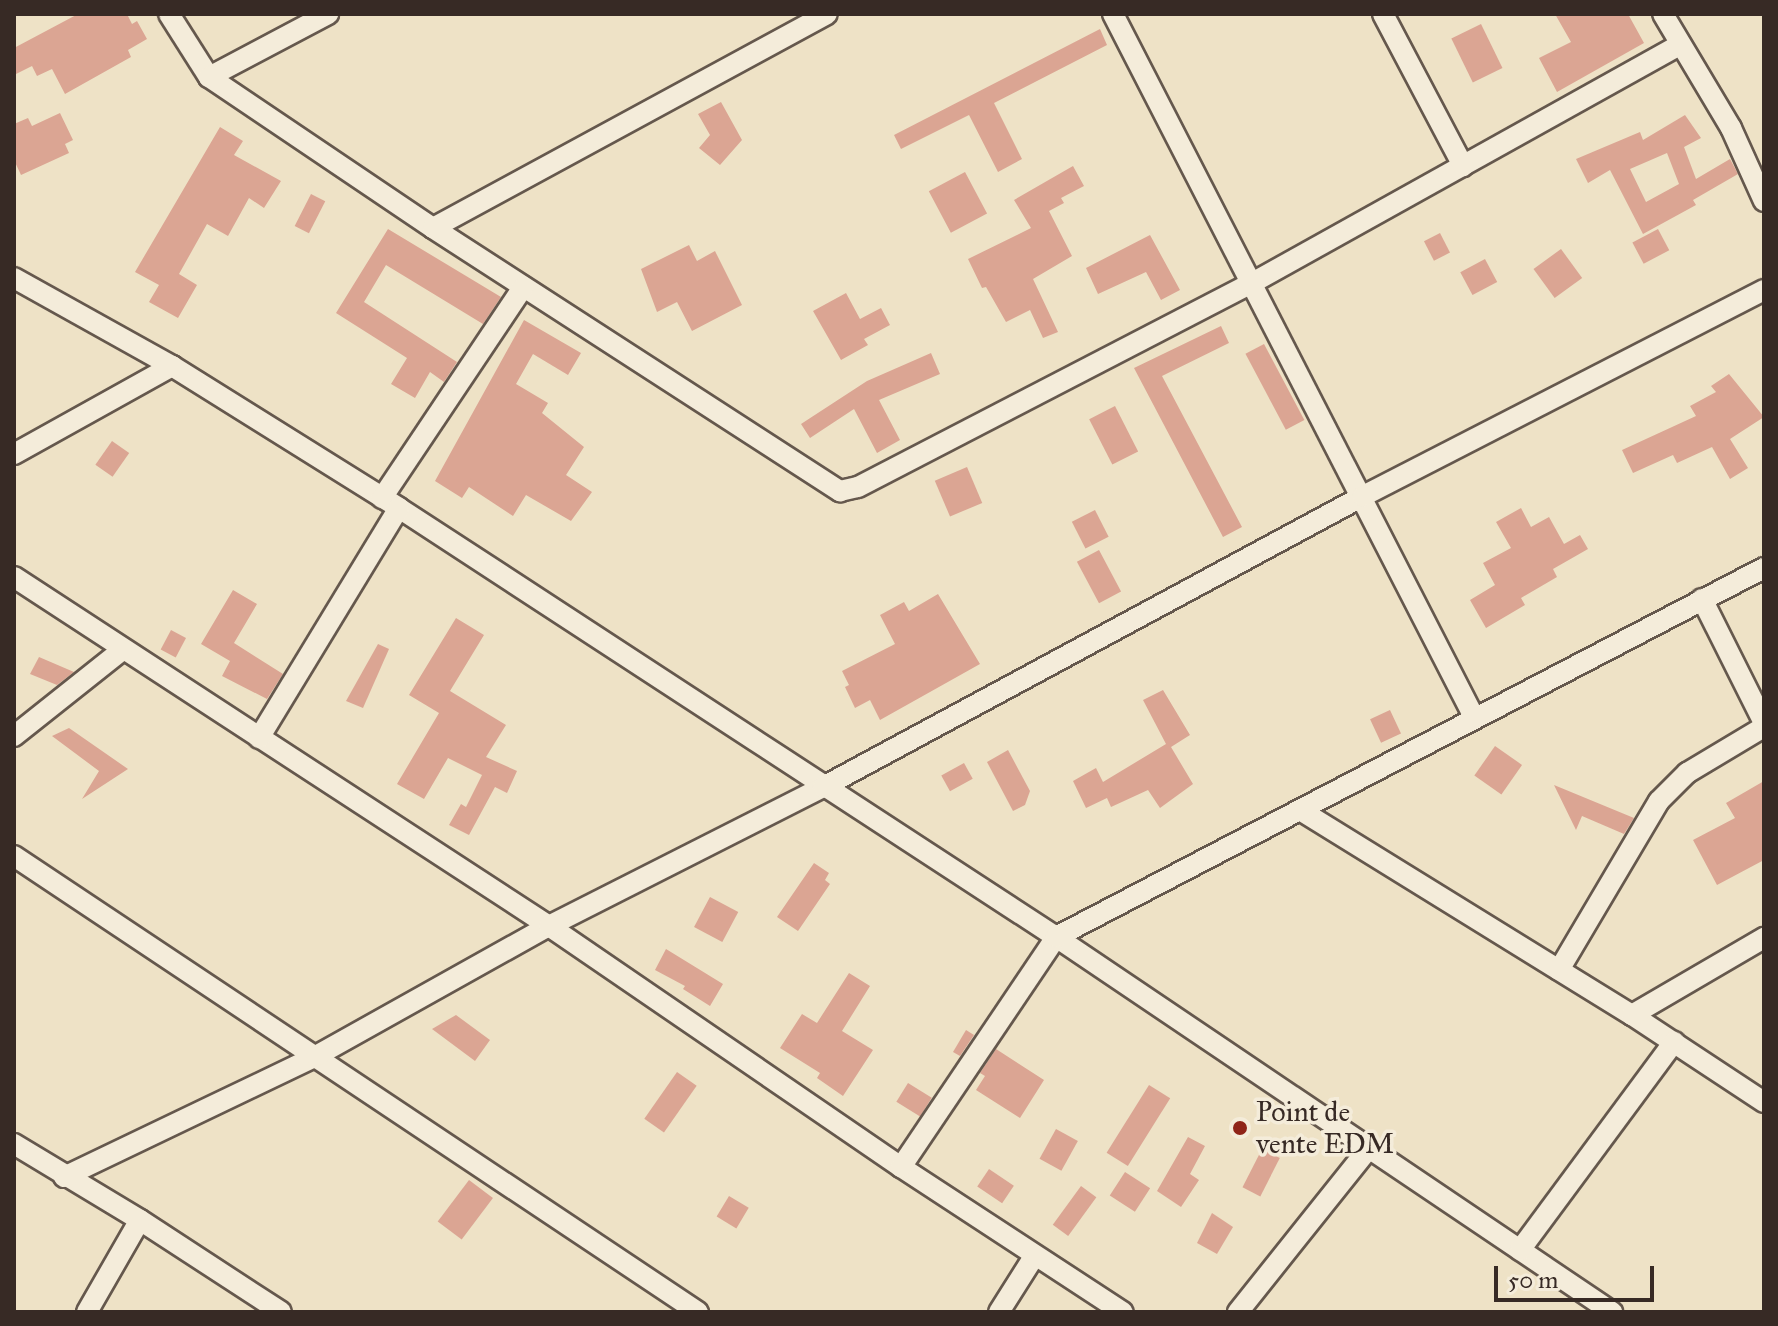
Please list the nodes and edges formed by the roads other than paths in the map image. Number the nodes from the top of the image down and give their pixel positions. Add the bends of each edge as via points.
1 (169, 14) edge
2 (328, 14) edge
3 (1113, 14) edge
4 (1383, 14) edge
5 (1663, 14) edge
6 (821, 16) edge
7 (1680, 45) junction
8 (209, 77) junction
9 (1463, 166) junction
10 (1764, 201) edge
11 (433, 228) junction
12 (14, 278) edge
13 (1252, 283) junction
14 (523, 287) junction
15 (1764, 290) edge
16 (172, 366) junction
17 (14, 454) edge
18 (1363, 496) junction
19 (391, 503) junction
20 (1764, 568) edge
21 (14, 577) edge
22 (1702, 599) junction
23 (122, 650) junction
24 (1474, 717) junction
25 (1764, 725) edge
26 (14, 736) edge
27 (259, 738) junction
28 (823, 787) junction
29 (1300, 810) junction
30 (14, 856) edge
31 (549, 926) junction
32 (1056, 937) junction
33 (1764, 938) edge
34 (1559, 970) junction
35 (1632, 1015) junction
36 (1674, 1042) junction
37 (316, 1056) junction
38 (1764, 1102) edge
39 (14, 1144) edge
40 (1368, 1149) junction
41 (901, 1167) junction
42 (64, 1177) junction
43 (140, 1220) junction
44 (1520, 1250) junction
45 (1035, 1255) junction
46 (87, 1312) edge
47 (281, 1312) edge
48 (698, 1312) edge
49 (999, 1312) edge
50 (1123, 1312) edge
51 (1238, 1312) edge
52 (1612, 1312) edge

1 - 8 street
2 - 8 street
3 - 13 street
4 - 9 street
5 - 7 street
6 - 11 street
7 - 9 street
7 - 10 street via 1731,128
8 - 11 street
9 - 13 street
11 - 14 street
12 - 16 street
13 - 14 street via 858,487 840,491
13 - 18 street
14 - 19 street
15 - 18 street
16 - 17 street
16 - 19 street
18 - 24 street
18 - 28 street
19 - 27 street
19 - 28 street
20 - 22 street
21 - 23 street
22 - 24 street
22 - 25 street
23 - 26 street
23 - 27 street
24 - 29 street
25 - 34 street via 1687,773 1659,801
27 - 31 street
28 - 31 street
28 - 32 street
29 - 32 street
29 - 34 street
30 - 37 street
31 - 37 street
31 - 41 street
32 - 40 street
32 - 41 street
33 - 35 street
34 - 35 street
35 - 36 street
36 - 38 street
36 - 44 street
37 - 42 street
37 - 48 street
39 - 42 street
40 - 44 street
40 - 51 street
41 - 45 street
42 - 43 street
43 - 46 street
43 - 47 street
44 - 52 street
45 - 49 street
45 - 50 street

